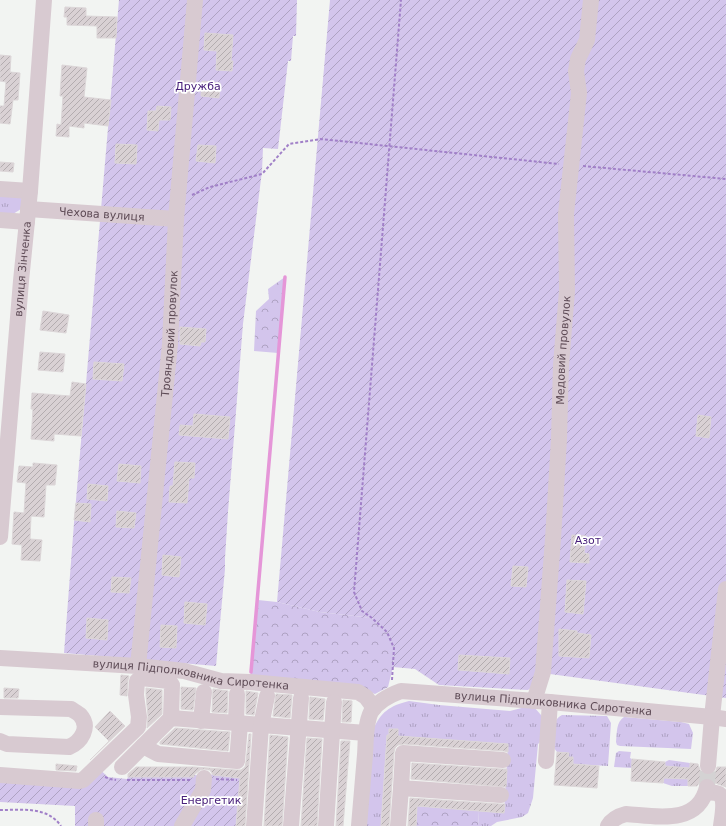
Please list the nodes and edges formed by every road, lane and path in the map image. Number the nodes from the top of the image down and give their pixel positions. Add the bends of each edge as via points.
1 (44, 0) edge
2 (195, 0) edge
3 (401, 0) edge
4 (591, 0) edge
5 (389, 146) junction
6 (572, 165) junction
7 (726, 179) edge
8 (0, 189) edge
9 (30, 191) junction
10 (178, 201) junction
11 (28, 216) junction
12 (176, 218) junction
13 (0, 220) edge
14 (0, 537) edge
15 (726, 589) edge
16 (0, 658) edge
17 (138, 666) junction
18 (204, 692) dead end
19 (237, 694) dead end
20 (267, 696) dead end
21 (301, 698) dead end
22 (383, 701) junction
23 (534, 701) junction
24 (334, 702) dead end
25 (550, 702) junction
26 (0, 707) edge
27 (171, 718) junction
28 (719, 718) edge
29 (201, 721) junction
30 (238, 724) junction
31 (261, 726) junction
32 (298, 728) junction
33 (332, 730) junction
34 (366, 733) junction
35 (0, 741) edge
36 (143, 746) junction
37 (503, 760) dead end
38 (546, 761) dead end
39 (708, 766) tunnel mouth
40 (122, 767) dead end
41 (96, 768) junction
42 (0, 775) edge
43 (204, 778) junction
44 (237, 780) dead end
45 (401, 788) junction
46 (502, 795) dead end
47 (0, 810) edge
48 (61, 826) edge
49 (182, 826) edge
50 (254, 826) edge
51 (291, 826) edge
52 (326, 826) edge
53 (360, 826) edge
54 (398, 826) edge
55 (608, 826) edge
56 (721, 826) edge

1 - 9 street, вулиця Зінченка
2 - 10 street, Трояндовий провулок
3 - 5 path
4 - 6 street, Медовий провулок via 587,40 578,59 576,71 579,93
5 - 6 path
5 - 10 path via 320,139 289,144 262,174 210,187
5 - 22 path via 354,592 362,611 387,632 394,648
6 - 7 path
6 - 23 street, Медовий провулок via 566,214 567,291 553,539 543,672
8 - 9 street
9 - 11 street, вулиця Зінченка
10 - 12 street, Трояндовий провулок
11 - 12 street, Чехова вулиця
11 - 13 street, Чехова вулиця
11 - 14 street, вулиця Зінченка
12 - 17 street, Трояндовий провулок via 170,344
15 - 28 street
16 - 17 street, вулиця Підполковника Сиротенка
17 - 22 street, вулиця Підполковника Сиротенка via 184,672 221,681 358,692
18 - 29 street
19 - 30 street
20 - 31 street
21 - 32 street
22 - 23 street, вулиця Підполковника Сиротенка via 401,691
22 - 34 street via 370,714
23 - 25 street, вулиця Підполковника Сиротенка
24 - 33 street
25 - 28 street, вулиця Підполковника Сиротенка
25 - 38 street
26 - 35 street via 71,709 80,715 84,729 83,737 69,747 7,744
27 - 29 street
27 - 36 street
27 - 41 street via 172,685 169,681 141,678 137,681 136,696 138,726
28 - 39 street
29 - 30 street
30 - 31 street
30 - 36 street via 237,761 158,754
31 - 32 street
31 - 50 street
32 - 33 street
32 - 51 street
33 - 34 street
33 - 52 street
34 - 53 street
36 - 40 street
37 - 45 street via 404,746
41 - 42 street via 80,781
41 - 43 path via 110,779
43 - 44 path
43 - 49 street via 203,790
45 - 46 street
45 - 54 street
47 - 48 path via 38,811 56,819
55 - 56 street via 619,816 626,814 675,817 687,814 702,802 706,790 722,797 724,802

